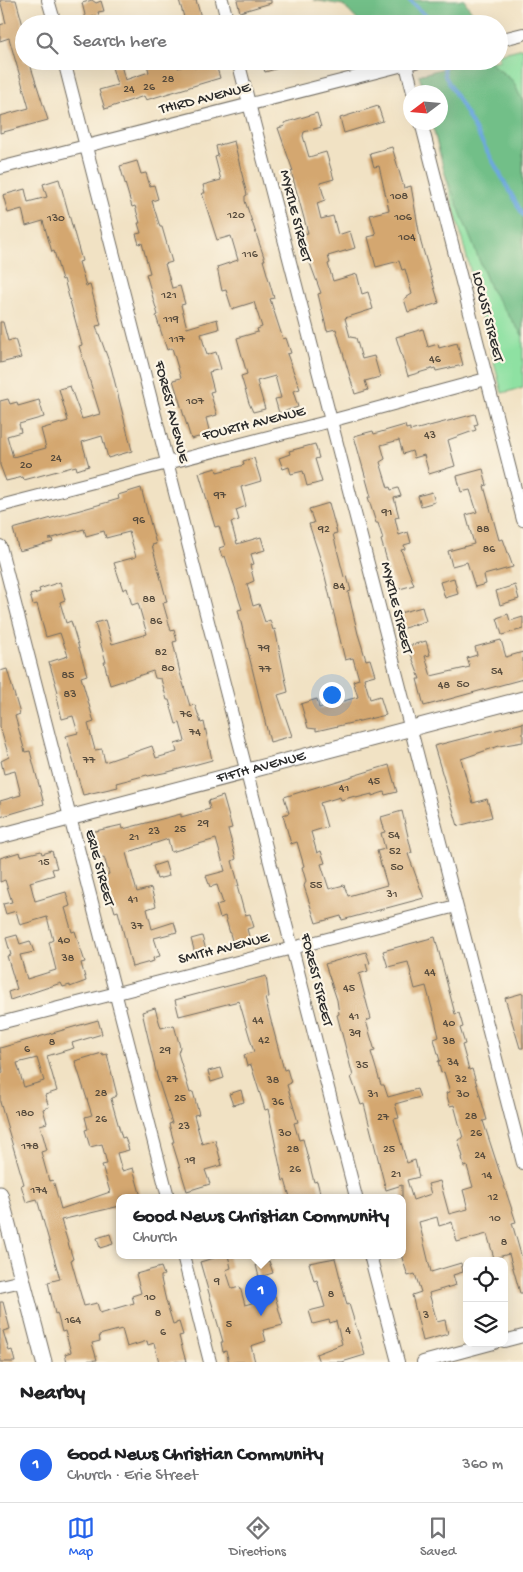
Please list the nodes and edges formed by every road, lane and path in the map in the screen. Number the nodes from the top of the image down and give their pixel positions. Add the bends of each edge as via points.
1 (48, 0) edge
2 (222, 0) edge
3 (52, 15) edge
4 (226, 15) edge
5 (523, 34) edge
6 (508, 38) edge
7 (66, 70) edge
8 (241, 70) edge
9 (386, 70) edge
10 (407, 70) edge
11 (411, 85) edge
12 (250, 104) junction
13 (423, 130) edge
14 (86, 146) junction
15 (0, 168) edge
16 (486, 379) junction
17 (331, 421) junction
18 (167, 463) junction
19 (0, 506) edge
20 (523, 520) edge
21 (0, 546) edge
22 (523, 699) edge
23 (410, 728) junction
24 (246, 770) junction
25 (69, 818) junction
26 (0, 836) edge
27 (456, 906) junction
28 (291, 949) junction
29 (116, 994) junction
30 (0, 1024) edge
31 (523, 1163) edge
32 (0, 1194) edge
33 (167, 1194) edge
34 (355, 1194) edge
35 (184, 1259) edge
36 (371, 1259) edge
37 (22, 1281) junction
38 (0, 1286) edge
39 (523, 1336) edge
40 (508, 1340) edge
41 (479, 1347) edge
42 (44, 1362) edge
43 (210, 1362) edge
44 (398, 1362) edge
45 (422, 1362) edge

1 - 3 street
2 - 4 street
5 - 6 street
7 - 14 street, FOREST AVENUE
8 - 12 street, MYRTLE STREET
9 - 12 street, THIRD AVENUE
10 - 11 street
12 - 14 street, THIRD AVENUE
12 - 17 street, MYRTLE STREET
13 - 16 street, LOCUST STREET
14 - 15 street, THIRD AVENUE
14 - 18 street, FOREST AVENUE
16 - 17 street, FOURTH AVENUE
16 - 20 street, LOCUST STREET
17 - 18 street, FOURTH AVENUE
17 - 23 street, MYRTLE STREET
18 - 19 street, FOURTH AVENUE
18 - 24 street, FOREST AVENUE
21 - 25 street, ERIE STREET
22 - 23 street, FIFTH AVENUE
23 - 24 street, FIFTH AVENUE
23 - 27 street, MYRTLE STREET
24 - 25 street, FIFTH AVENUE
24 - 28 street, FOREST STREET
25 - 26 street, FIFTH AVENUE
25 - 29 street, ERIE STREET
27 - 28 street, SMITH AVENUE
27 - 31 street, MYRTLE STREET
28 - 29 street, SMITH AVENUE
28 - 34 street, FOREST STREET
29 - 30 street, SMITH AVENUE
29 - 33 street, ERIE STREET
32 - 37 street
35 - 43 street
36 - 44 street
37 - 38 street
37 - 42 street
39 - 40 street
41 - 45 street

